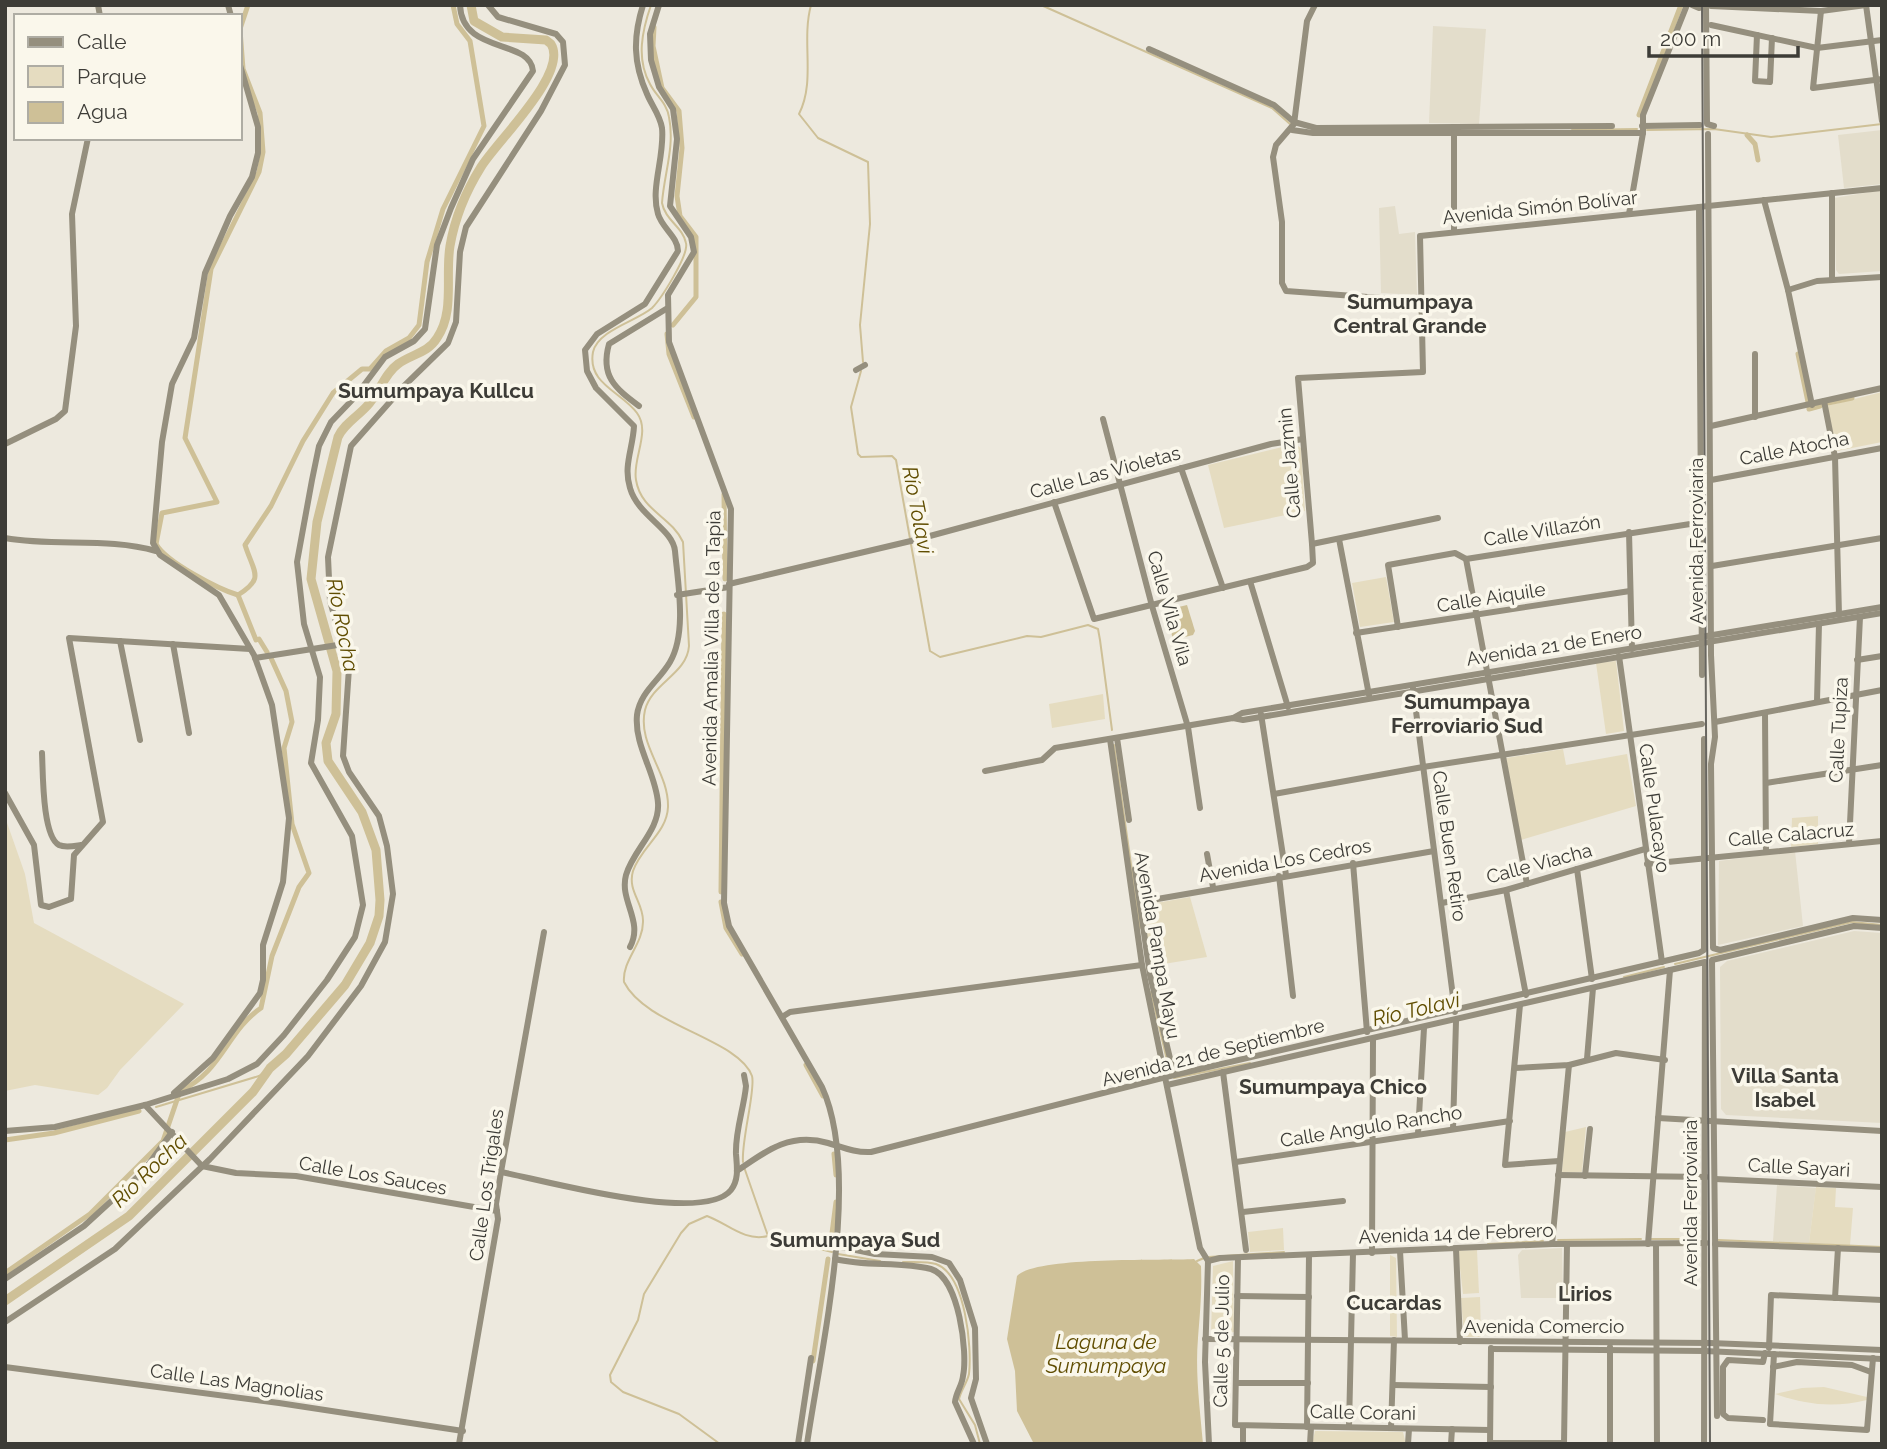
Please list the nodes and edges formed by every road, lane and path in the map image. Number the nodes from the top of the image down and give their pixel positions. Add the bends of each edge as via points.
1 (460, 5) edge
2 (488, 5) edge
3 (643, 5) edge
4 (659, 5) edge
5 (1315, 5) edge
6 (1866, 5) edge
7 (1699, 6) edge
8 (1821, 11) junction
9 (1712, 25) dead end
10 (1757, 35) junction
11 (1772, 38) junction
12 (1882, 40) edge
13 (1870, 41) junction
14 (1817, 48) junction
15 (1149, 49) dead end
16 (242, 72) edge
17 (1879, 79) edge
18 (1882, 121) edge
19 (1700, 125) dead end
20 (1293, 126) junction
21 (1612, 126) dead end
22 (1714, 126) dead end
23 (1643, 129) junction
24 (1454, 133) junction
25 (1708, 134) dead end
26 (88, 140) edge
27 (1882, 188) edge
28 (1832, 194) junction
29 (1763, 201) junction
30 (1708, 206) junction
31 (1699, 207) junction
32 (1629, 214) junction
33 (1454, 232) junction
34 (1882, 277) edge
35 (1832, 280) junction
36 (1788, 290) junction
37 (1422, 301) junction
38 (666, 309) junction
39 (1755, 354) dead end
40 (1298, 378) joint
41 (1882, 388) edge
42 (1824, 401) junction
43 (1812, 405) junction
44 (639, 406) dead end
45 (1755, 417) junction
46 (1103, 419) dead end
47 (1711, 426) junction
48 (1303, 439) junction
49 (5, 444) edge
50 (1882, 448) edge
51 (1835, 457) junction
52 (1181, 468) junction
53 (1712, 480) junction
54 (1121, 485) junction
55 (1054, 502) junction
56 (1438, 518) dead end
57 (1703, 522) junction
58 (1629, 532) junction
59 (5, 538) edge
60 (1882, 538) edge
61 (1339, 539) junction
62 (1312, 544) junction
63 (1837, 546) junction
64 (156, 551) junction
65 (1466, 559) junction
66 (1712, 566) junction
67 (1250, 581) junction
68 (729, 586) junction
69 (1223, 588) junction
70 (1630, 591) junction
71 (679, 594) junction
72 (1152, 606) junction
73 (1882, 607) edge
74 (1882, 613) edge
75 (1476, 615) junction
76 (1840, 617) junction
77 (1860, 617) junction
78 (1819, 624) junction
79 (1398, 626) junction
80 (1356, 633) junction
81 (1712, 638) junction
82 (121, 640) junction
83 (1703, 640) junction
84 (173, 644) junction
85 (342, 645) junction
86 (250, 649) junction
87 (312, 649) junction
88 (1632, 652) junction
89 (1619, 654) junction
90 (1882, 656) edge
91 (256, 658) junction
92 (1857, 660) junction
93 (1486, 676) junction
94 (1702, 676) dead end
95 (1413, 688) junction
96 (1882, 690) edge
97 (1856, 693) junction
98 (1369, 695) junction
99 (1817, 701) junction
100 (1288, 709) junction
101 (1261, 713) junction
102 (1765, 713) junction
103 (1715, 722) junction
104 (1702, 724) dead end
105 (1188, 727) junction
106 (188, 733) dead end
107 (1628, 734) junction
108 (1113, 738) junction
109 (140, 740) dead end
110 (1704, 740) dead end
111 (42, 753) dead end
112 (1502, 757) junction
113 (1882, 765) edge
114 (1423, 767) junction
115 (1852, 769) junction
116 (985, 771) dead end
117 (1766, 783) junction
118 (5, 793) edge
119 (1274, 794) junction
120 (1200, 808) dead end
121 (1129, 821) dead end
122 (1882, 841) edge
123 (1849, 844) junction
124 (81, 845) junction
125 (1645, 849) junction
126 (1434, 850) junction
127 (1766, 852) junction
128 (1206, 854) dead end
129 (1712, 857) junction
130 (1704, 858) junction
131 (1353, 863) junction
132 (1647, 864) junction
133 (1135, 869) dead end
134 (1577, 869) junction
135 (1283, 875) junction
136 (1527, 884) junction
137 (1213, 887) junction
138 (1506, 890) junction
139 (1140, 902) junction
140 (1442, 903) junction
141 (1882, 920) edge
142 (1882, 928) edge
143 (544, 932) dead end
144 (630, 947) dead end
145 (1708, 961) junction
146 (1665, 962) junction
147 (1142, 965) junction
148 (1671, 971) junction
149 (1592, 979) junction
150 (1594, 988) junction
151 (1526, 995) junction
152 (1293, 996) dead end
153 (1520, 1006) junction
154 (1455, 1012) junction
155 (782, 1017) junction
156 (1456, 1021) junction
157 (1424, 1028) junction
158 (1367, 1032) junction
159 (1373, 1040) junction
160 (1587, 1059) junction
161 (1665, 1060) junction
162 (1569, 1065) junction
163 (1515, 1068) junction
164 (1223, 1072) junction
165 (744, 1075) dead end
166 (1174, 1075) junction
167 (1166, 1082) junction
168 (172, 1095) junction
169 (145, 1105) junction
170 (1658, 1118) junction
171 (1710, 1120) junction
172 (1510, 1121) junction
173 (1453, 1129) junction
174 (1590, 1129) dead end
175 (5, 1131) edge
176 (1882, 1131) edge
177 (1418, 1133) junction
178 (174, 1135) junction
179 (1372, 1140) junction
180 (837, 1146) junction
181 (1559, 1161) junction
182 (1237, 1162) junction
183 (201, 1165) junction
184 (741, 1168) junction
185 (501, 1171) junction
186 (1558, 1175) junction
187 (1653, 1175) junction
188 (1586, 1176) junction
189 (1706, 1177) junction
190 (1715, 1179) junction
191 (1882, 1187) edge
192 (1343, 1201) dead end
193 (497, 1211) junction
194 (1243, 1212) junction
195 (1706, 1243) junction
196 (1552, 1244) junction
197 (1567, 1244) junction
198 (1652, 1244) junction
199 (1715, 1244) junction
200 (1838, 1248) junction
201 (1456, 1249) junction
202 (1246, 1250) dead end
203 (1372, 1250) junction
204 (1882, 1250) edge
205 (1400, 1251) junction
206 (835, 1252) junction
207 (1353, 1253) junction
208 (1309, 1255) junction
209 (1238, 1258) junction
210 (1208, 1261) junction
211 (5, 1279) edge
212 (1237, 1296) junction
213 (1309, 1297) junction
214 (1835, 1298) junction
215 (1882, 1300) edge
216 (5, 1322) edge
217 (1205, 1339) junction
218 (1236, 1339) junction
219 (1308, 1340) junction
220 (1352, 1340) junction
221 (1394, 1340) junction
222 (1405, 1340) junction
223 (1566, 1341) junction
224 (1460, 1342) junction
225 (1609, 1342) junction
226 (1656, 1342) junction
227 (1706, 1343) junction
228 (1717, 1343) junction
229 (1769, 1345) junction
230 (1491, 1346) junction
231 (1882, 1350) edge
232 (1564, 1351) junction
233 (1609, 1351) junction
234 (1656, 1351) junction
235 (1705, 1351) junction
236 (1716, 1352) junction
237 (1769, 1353) junction
238 (811, 1358) dead end
239 (1873, 1358) junction
240 (1882, 1359) edge
241 (5, 1367) edge
242 (1773, 1367) junction
243 (1871, 1372) junction
244 (1236, 1383) junction
245 (1308, 1383) junction
246 (1393, 1385) junction
247 (1491, 1387) junction
248 (1717, 1416) dead end
249 (1763, 1420) dead end
250 (1235, 1425) joint
251 (1243, 1426) junction
252 (1309, 1427) junction
253 (1349, 1427) junction
254 (1391, 1428) junction
255 (1409, 1429) junction
256 (1452, 1429) junction
257 (1490, 1430) junction
258 (463, 1432) junction
259 (1490, 1443) edge
260 (459, 1444) edge
261 (798, 1444) edge
262 (807, 1444) edge
263 (974, 1444) edge
264 (987, 1444) edge
265 (1209, 1444) edge
266 (1243, 1444) edge
267 (1310, 1444) edge
268 (1408, 1444) edge
269 (1451, 1444) edge
270 (1564, 1444) edge
271 (1610, 1444) edge
272 (1657, 1444) edge
273 (1704, 1444) edge

1 - 87 street via 465,25 473,33 527,56 533,71 473,159 451,208 437,245 425,329 414,341 385,357 323,436 298,554 299,591
2 - 85 street via 498,17 556,34 563,42 565,65 466,228 456,322 448,343 357,438 347,456 328,574
3 - 71 street via 635,32 635,57 662,125 658,217 678,251 645,304 589,343 586,365 596,388 634,426 627,460 630,489 645,516 673,542
4 - 38 street, Avenida Amalia Villa de la Tapia via 650,34 651,60 659,87 673,109 677,139 670,206 694,247 668,295
5 - 20 street via 1307,21
6 - 8 street
6 - 13 street
7 - 8 street
7 - 22 street via 1707,124
7 - 23 street via 1643,114
8 - 14 street
9 - 10 street
10 - 11 street
10 - 11 street via 1755,81 1770,82
11 - 14 street
12 - 13 street
13 - 14 street
13 - 17 street
14 - 17 street via 1813,88
15 - 20 street via 1274,106
16 - 64 street via 258,127 258,153 252,177 205,273 194,338 172,384 162,442
17 - 18 street
19 - 23 street
20 - 21 street
20 - 24 street via 1313,133
20 - 37 street via 1276,145 1273,157 1286,291
23 - 24 street
23 - 32 street
24 - 33 street
25 - 30 street, Avenida Ferroviaria
26 - 49 street via 72,214 76,326 65,411
27 - 28 street, Avenida Simón Bolívar
28 - 29 street, Avenida Simón Bolívar
28 - 35 street
29 - 30 street, Avenida Simón Bolívar
29 - 36 street
30 - 31 street, Avenida Simón Bolívar
30 - 47 street, Avenida Ferroviaria
31 - 32 street, Avenida Simón Bolívar
31 - 57 street, Avenida Ferroviaria
32 - 33 street, Avenida Simón Bolívar
33 - 37 street, Avenida Simón Bolívar via 1420,236
34 - 35 street
35 - 36 street
36 - 43 street
37 - 40 street, Avenida Simón Bolívar via 1423,372
38 - 44 street via 609,344 604,360 608,376
38 - 68 street, Avenida Amalia Villa de la Tapia via 669,342 731,509
39 - 45 street
40 - 48 street, Calle Jazmin
41 - 42 street
42 - 43 street
42 - 51 street
43 - 45 street
45 - 47 street
46 - 54 street, Calle Vila Vila
47 - 53 street, Avenida Ferroviaria
48 - 52 street, Calle Las Violetas
48 - 62 street, Calle Jazmin
50 - 51 street, Calle Atocha
51 - 53 street, Calle Atocha
51 - 63 street
52 - 54 street, Calle Las Violetas
52 - 69 street
53 - 66 street, Avenida Ferroviaria
54 - 55 street, Calle Las Violetas
54 - 72 street, Calle Vila Vila
55 - 68 street, Calle Las Violetas
55 - 72 street via 1094,619
56 - 61 street
57 - 58 street, Calle Villazón
57 - 83 street, Avenida Ferroviaria
58 - 65 street, Calle Villazón
58 - 70 street
59 - 64 street via 119,544
60 - 63 street
61 - 62 street
61 - 80 street
62 - 67 street via 1313,563 1307,567
63 - 66 street
63 - 76 street
64 - 86 street via 219,595
65 - 75 street
65 - 79 street, Calle Villazón via 1455,553 1388,565
66 - 81 street, Avenida Ferroviaria
67 - 69 street
67 - 100 street
68 - 71 street, Calle Las Violetas
68 - 155 street, Avenida Amalia Villa de la Tapia via 724,903 729,926
69 - 72 street
70 - 75 street, Calle Aiquile
70 - 88 street
71 - 144 street via 673,656 637,712 638,736 658,804 653,825 626,873 625,888 636,928
72 - 105 street, Calle Vila Vila
73 - 76 street, Avenida 21 de Enero
74 - 77 street, Avenida 21 de Enero
75 - 79 street, Calle Aiquile
75 - 93 street
76 - 77 street, Avenida 21 de Enero
76 - 78 street, Avenida 21 de Enero
76 - 81 street, Avenida 21 de Enero
77 - 92 street, Calle Tupiza
78 - 81 street, Avenida 21 de Enero
78 - 99 street
79 - 80 street, Calle Aiquile
80 - 98 street
81 - 83 street, Avenida 21 de Enero
81 - 103 street, Avenida Ferroviaria
82 - 84 street
82 - 109 street
82 - 124 street via 69,638 103,822
83 - 88 street, Avenida 21 de Enero
83 - 94 street, Avenida Ferroviaria
84 - 86 street
84 - 106 street
85 - 87 street
85 - 183 street via 350,679 343,756 379,817 387,846 393,894 385,943 361,986 308,1056
86 - 91 street
87 - 91 street
87 - 168 street via 320,677 311,763 352,836 363,905 355,937 327,981 257,1064 228,1079
88 - 89 street, Avenida 21 de Enero
89 - 93 street, Avenida 21 de Enero
89 - 107 street, Calle Pulacayo
90 - 92 street
91 - 168 street via 272,705 289,818 283,882 263,945 260,993 213,1058
92 - 97 street, Calle Tupiza
93 - 95 street, Avenida 21 de Enero
93 - 112 street
95 - 98 street, Avenida 21 de Enero
95 - 114 street, Calle Buen Retiro
96 - 97 street
97 - 99 street
97 - 115 street, Calle Tupiza
98 - 100 street, Avenida 21 de Enero
99 - 102 street
100 - 101 street, Avenida 21 de Enero
101 - 105 street, Avenida 21 de Enero via 1242,713
101 - 119 street
102 - 103 street
102 - 117 street
103 - 129 street, Avenida Ferroviaria
104 - 107 street
105 - 108 street, Avenida 21 de Enero
105 - 120 street, Calle Vila Vila
107 - 112 street
107 - 125 street, Calle Pulacayo
108 - 116 street, Avenida 21 de Enero via 1055,748 1042,760
108 - 121 street
108 - 147 street, Avenida Pampa Mayu
110 - 130 street
111 - 124 street via 47,821 55,843
112 - 114 street
112 - 136 street
113 - 115 street
114 - 119 street
114 - 126 street, Calle Buen Retiro
115 - 117 street
115 - 123 street, Calle Tupiza
117 - 127 street
118 - 124 street via 34,845 41,905 49,907 71,899 74,855
119 - 135 street
122 - 123 street, Calle Calacruz
123 - 127 street, Calle Calacruz
125 - 132 street, Calle Pulacayo
125 - 134 street, Calle Viacha
126 - 131 street, Avenida Los Cedros
126 - 140 street, Calle Buen Retiro
127 - 129 street, Calle Calacruz
128 - 137 street
129 - 130 street, Calle Calacruz
129 - 141 street, Avenida Ferroviaria via 1713,948 1853,918
130 - 132 street
130 - 146 street, Avenida 21 de Septiembre via 1704,950
131 - 135 street, Avenida Los Cedros
131 - 158 street
132 - 146 street, Calle Pulacayo
133 - 139 street, Avenida Pampa Mayu
134 - 136 street, Calle Viacha
134 - 149 street
135 - 137 street, Avenida Los Cedros
135 - 152 street
136 - 138 street, Calle Viacha
137 - 139 street, Avenida Los Cedros
138 - 140 street, Calle Viacha
138 - 151 street
139 - 166 street, Avenida Pampa Mayu via 1150,975
140 - 154 street, Calle Buen Retiro
142 - 145 street, Avenida 21 de Septiembre via 1854,926
143 - 185 street, Calle Los Trigales
145 - 148 street, Avenida 21 de Septiembre
145 - 171 street, Avenida Ferroviaria
146 - 148 street, Calle Pulacayo
146 - 149 street, Avenida 21 de Septiembre
147 - 155 street via 790,1012
147 - 167 street, Avenida Pampa Mayu
148 - 150 street, Avenida 21 de Septiembre
148 - 161 street, Calle Pulacayo
149 - 151 street, Avenida 21 de Septiembre
150 - 153 street, Avenida 21 de Septiembre
150 - 160 street
151 - 154 street, Avenida 21 de Septiembre
153 - 156 street, Avenida 21 de Septiembre
153 - 163 street
154 - 158 street, Avenida 21 de Septiembre
155 - 180 street, Avenida Amalia Villa de la Tapia via 831,1105
156 - 157 street, Avenida 21 de Septiembre
156 - 173 street
157 - 159 street, Avenida 21 de Septiembre
157 - 177 street
158 - 166 street, Avenida 21 de Septiembre
159 - 164 street, Avenida 21 de Septiembre
159 - 179 street
160 - 161 street via 1616,1053
160 - 162 street
161 - 170 street, Calle Pulacayo
162 - 163 street
162 - 181 street
163 - 172 street
164 - 167 street, Avenida 21 de Septiembre
164 - 182 street
165 - 184 street via 736,1152
166 - 167 street, Avenida 21 de Septiembre
167 - 180 street, Avenida 21 de Septiembre via 871,1152
167 - 210 street, Avenida Pampa Mayu via 1200,1248
168 - 169 street
169 - 175 street via 55,1127
169 - 178 street
170 - 171 street
170 - 187 street, Calle Pulacayo
171 - 176 street
171 - 189 street, Avenida Ferroviaria
171 - 190 street, Avenida Ferroviaria
172 - 173 street, Calle Angulo Rancho
172 - 181 street via 1506,1165
173 - 177 street, Calle Angulo Rancho
174 - 188 street
177 - 179 street, Calle Angulo Rancho
178 - 183 street
178 - 211 street via 143,1172 84,1226
179 - 182 street, Calle Angulo Rancho
179 - 203 street
180 - 184 street, Avenida 21 de Septiembre via 800,1137
180 - 206 street, Avenida Amalia Villa de la Tapia
181 - 186 street
182 - 194 street
183 - 193 street, Calle Los Sauces via 236,1173 296,1176
183 - 216 street via 115,1250
184 - 185 street via 727,1194 707,1202 677,1205
185 - 193 street, Calle Los Trigales
186 - 188 street
186 - 196 street
187 - 188 street
187 - 189 street
187 - 198 street, Calle Pulacayo
189 - 195 street, Avenida Ferroviaria
190 - 191 street, Calle Sayari
190 - 199 street, Avenida Ferroviaria
192 - 194 street
193 - 258 street, Calle Los Trigales
194 - 202 street
195 - 198 street, Avenida 14 de Febrero
195 - 227 street, Avenida Ferroviaria
196 - 197 street, Avenida 14 de Febrero
196 - 201 street, Avenida 14 de Febrero
197 - 198 street, Avenida 14 de Febrero
197 - 223 street
198 - 226 street, Calle Pulacayo
199 - 200 street
199 - 228 street, Avenida Ferroviaria
200 - 204 street
200 - 214 street
201 - 205 street, Avenida 14 de Febrero
201 - 224 street
203 - 205 street, Avenida 14 de Febrero
203 - 207 street, Avenida 14 de Febrero
205 - 222 street
206 - 262 street, Avenida Amalia Villa de la Tapia
206 - 263 street via 867,1265 927,1268 942,1276 964,1337 964,1373 955,1402
206 - 264 street via 932,1256 950,1263 975,1328 971,1398
207 - 208 street, Avenida 14 de Febrero
207 - 220 street
208 - 209 street, Avenida 14 de Febrero
208 - 213 street
209 - 210 street, Avenida 14 de Febrero
209 - 212 street, Calle 5 de Julio
210 - 217 street, Avenida Pampa Mayu
212 - 213 street
212 - 218 street, Calle 5 de Julio
213 - 219 street
214 - 215 street
214 - 229 street via 1771,1295
217 - 218 street, Avenida Comercio
217 - 265 street, Avenida Pampa Mayu
218 - 219 street, Avenida Comercio
218 - 244 street, Calle 5 de Julio
219 - 220 street, Avenida Comercio
219 - 245 street
220 - 221 street, Avenida Comercio
220 - 253 street
221 - 222 street, Avenida Comercio
221 - 246 street
222 - 224 street, Avenida Comercio
223 - 225 street, Avenida Comercio
223 - 230 street, Avenida Comercio
223 - 232 street
224 - 230 street, Avenida Comercio
225 - 226 street, Avenida Comercio
225 - 233 street
226 - 227 street, Avenida Comercio
226 - 234 street, Calle Pulacayo
227 - 228 street, Avenida Comercio
227 - 235 street, Avenida Ferroviaria
228 - 229 street, Avenida Comercio
228 - 236 street, Avenida Ferroviaria
229 - 231 street, Avenida Comercio
229 - 237 street
230 - 232 street, Avenida Comercio
230 - 247 street
232 - 233 street, Avenida Comercio
232 - 270 street
233 - 234 street, Avenida Comercio
233 - 271 street
234 - 235 street, Avenida Comercio
234 - 272 street, Calle Pulacayo
235 - 236 street, Avenida Comercio
235 - 273 street, Avenida Ferroviaria
236 - 237 street, Avenida Comercio
236 - 248 street, Avenida Ferroviaria
237 - 239 street, Avenida Comercio
237 - 242 street
237 - 249 street via 1763,1362 1728,1360 1723,1367 1723,1414
238 - 261 street
239 - 240 street, Avenida Comercio
239 - 243 street
241 - 258 street, Calle Las Magnolias
242 - 243 street via 1797,1362 1852,1365
242 - 243 street via 1770,1424 1867,1430
244 - 245 street
244 - 250 street, Calle 5 de Julio
245 - 252 street
246 - 247 street
246 - 254 street
247 - 257 street
250 - 251 street, Calle Corani
251 - 252 street, Calle Corani
251 - 266 street, Calle 5 de Julio
252 - 253 street, Calle Corani
252 - 267 street
253 - 254 street, Calle Corani
254 - 255 street, Calle Corani
255 - 256 street, Calle Corani
255 - 268 street
256 - 257 street, Calle Corani
256 - 269 street
257 - 259 street
258 - 260 street, Calle Los Trigales
259 - 270 street

